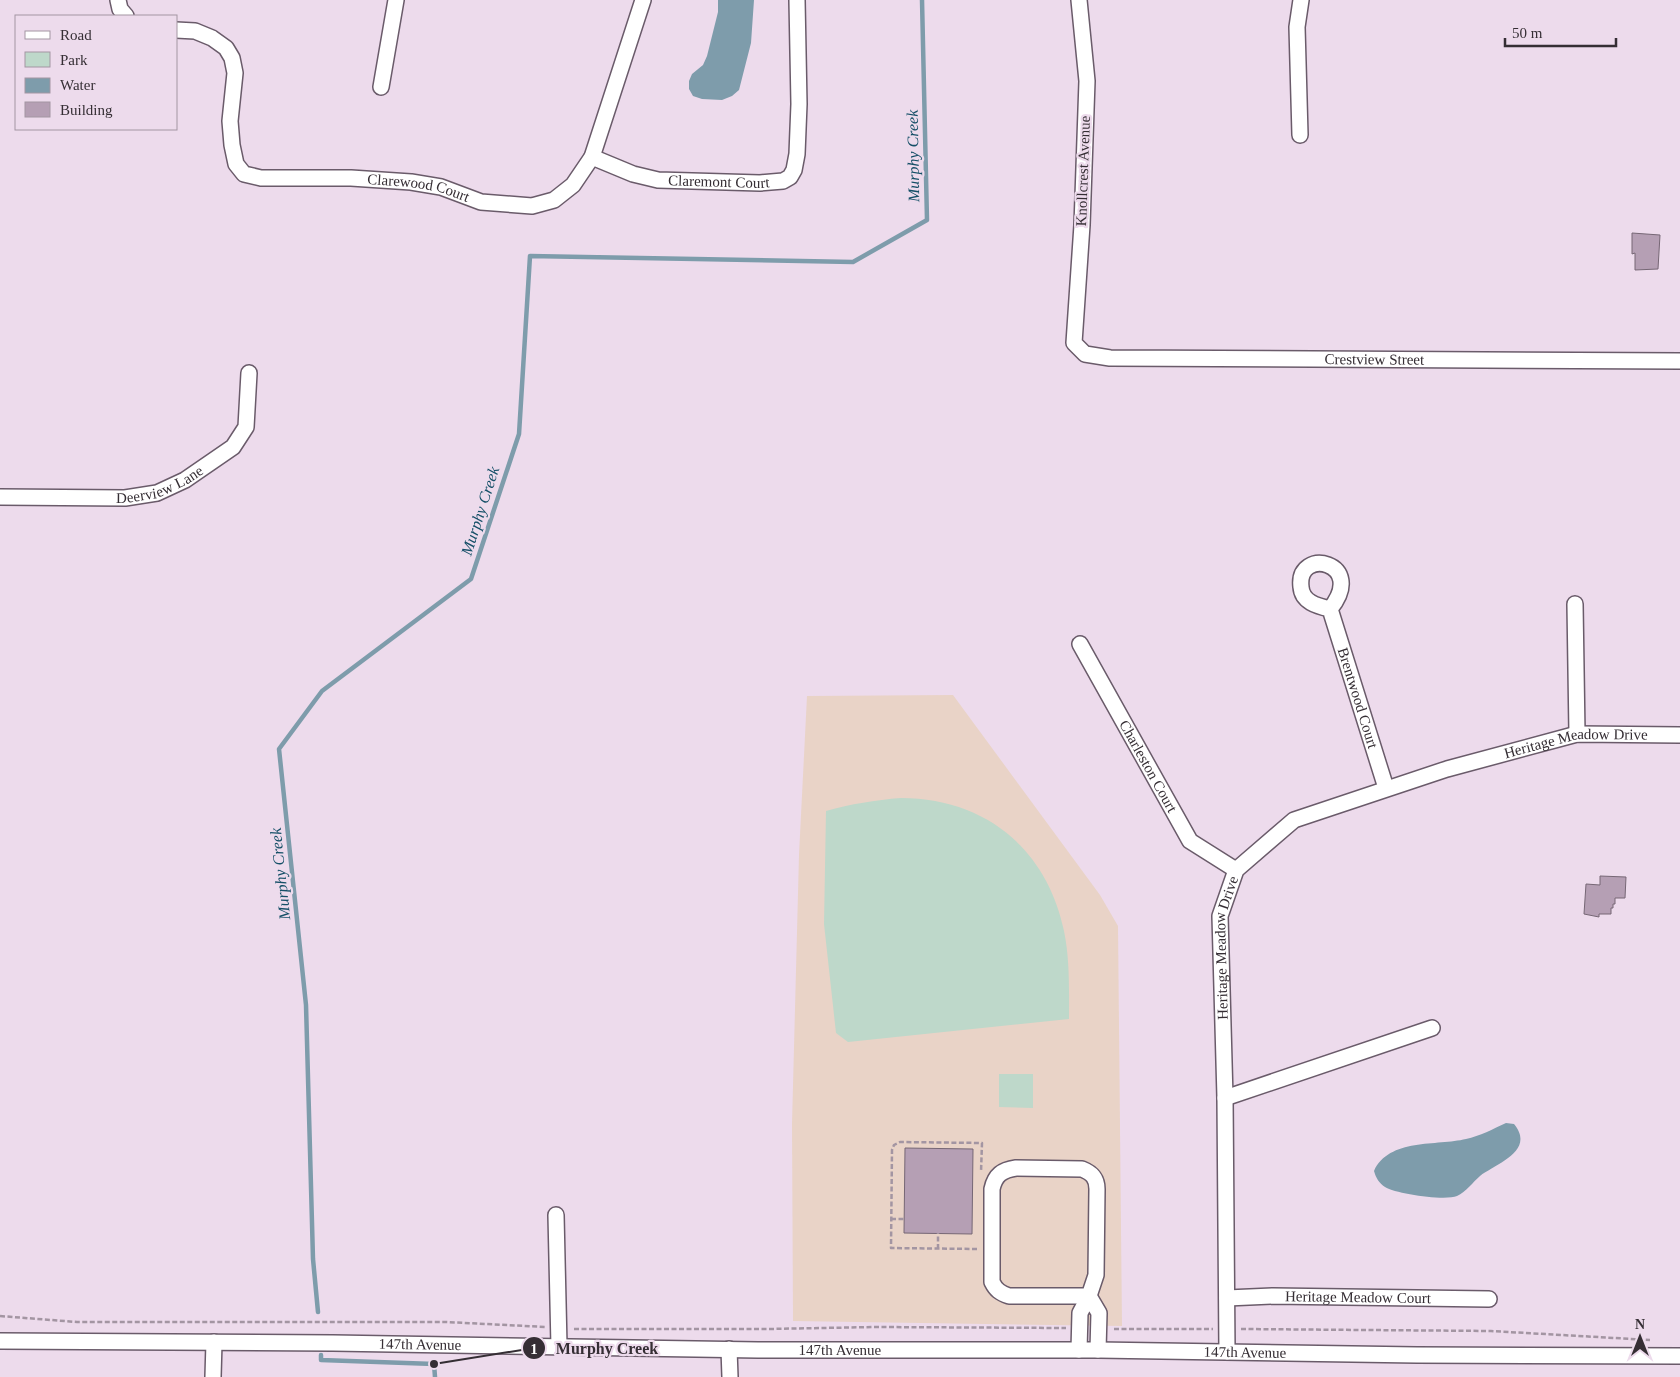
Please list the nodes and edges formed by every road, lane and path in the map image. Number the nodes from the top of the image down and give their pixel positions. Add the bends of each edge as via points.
1 (118, 0) edge
2 (396, 0) edge
3 (644, 0) edge
4 (797, 0) edge
5 (1079, 0) edge
6 (1301, 0) edge
7 (125, 15) edge
8 (178, 30) edge
9 (381, 87) dead end
10 (1300, 135) dead end
11 (592, 158) junction
12 (1074, 343) joint
13 (1680, 361) edge
14 (249, 374) dead end
15 (0, 497) edge
16 (1575, 604) dead end
17 (1330, 609) dead end
18 (1080, 644) dead end
19 (1577, 734) junction
20 (1680, 735) edge
21 (1386, 788) junction
22 (1236, 870) junction
23 (1432, 1028) dead end
24 (1225, 1098) junction
25 (981, 1172) dead end
26 (556, 1215) dead end
27 (891, 1218) junction
28 (904, 1218) dead end
29 (938, 1233) dead end
30 (938, 1249) junction
31 (991, 1249) junction
32 (1089, 1296) junction
33 (1227, 1298) junction
34 (1489, 1299) dead end
35 (0, 1316) edge
36 (557, 1328) junction
37 (1080, 1328) junction
38 (1098, 1329) junction
39 (1227, 1329) junction
40 (1656, 1340) dead end
41 (0, 1341) edge
42 (214, 1342) junction
43 (559, 1346) junction
44 (729, 1349) junction
45 (1079, 1350) junction
46 (1098, 1350) junction
47 (1227, 1352) junction
48 (1680, 1356) edge
49 (213, 1377) edge
50 (730, 1377) edge

1 - 7 street
2 - 9 street
3 - 11 street, Clarewood Court
4 - 11 street, Claremont Court via 799,104 797,154 790,177 760,183 658,180
5 - 12 street, Knollcrest Avenue via 1087,81
6 - 10 street via 1298,28
8 - 11 street, Clarewood Court via 194,31 212,38 226,48 232,58 235,73 230,120 232,145 236,164 244,174 261,178 411,182 441,186 481,202 532,206 554,200 573,185
12 - 13 street, Crestview Street via 1085,354 1110,358
14 - 15 street, Deerview Lane via 246,427 233,447 185,480 157,493 125,498
16 - 19 street
17 - 21 street, Brentwood Court
18 - 22 street, Charleston Court via 1190,840
19 - 20 street, Heritage Meadow Drive
19 - 21 street, Heritage Meadow Drive
21 - 22 street, Heritage Meadow Drive via 1294,820
22 - 24 street, Heritage Meadow Drive via 1220,916
23 - 24 street
24 - 33 street, Heritage Meadow Drive
25 - 27 path via 982,1143 897,1143 892,1150
26 - 36 street
27 - 28 path
27 - 30 path via 891,1248
29 - 30 path
30 - 31 path
31 - 32 street via 992,1282 1001,1293 1009,1296
31 - 32 street via 992,1190 998,1174 1016,1168 1088,1171 1097,1182 1096,1275
32 - 37 street via 1080,1313
32 - 38 street via 1099,1313
33 - 34 street, Heritage Meadow Court
33 - 39 street, Heritage Meadow Drive
35 - 36 path via 77,1322 446,1322
36 - 37 path
36 - 43 street
37 - 45 street
38 - 39 path
38 - 46 street
39 - 40 path via 1491,1331
39 - 47 street, Heritage Meadow Drive
41 - 42 street, 147th Avenue
42 - 43 street, 147th Avenue
42 - 49 street
43 - 44 street, 147th Avenue
44 - 45 street, 147th Avenue
44 - 50 street
45 - 46 street, 147th Avenue
46 - 47 street, 147th Avenue
47 - 48 street, 147th Avenue

